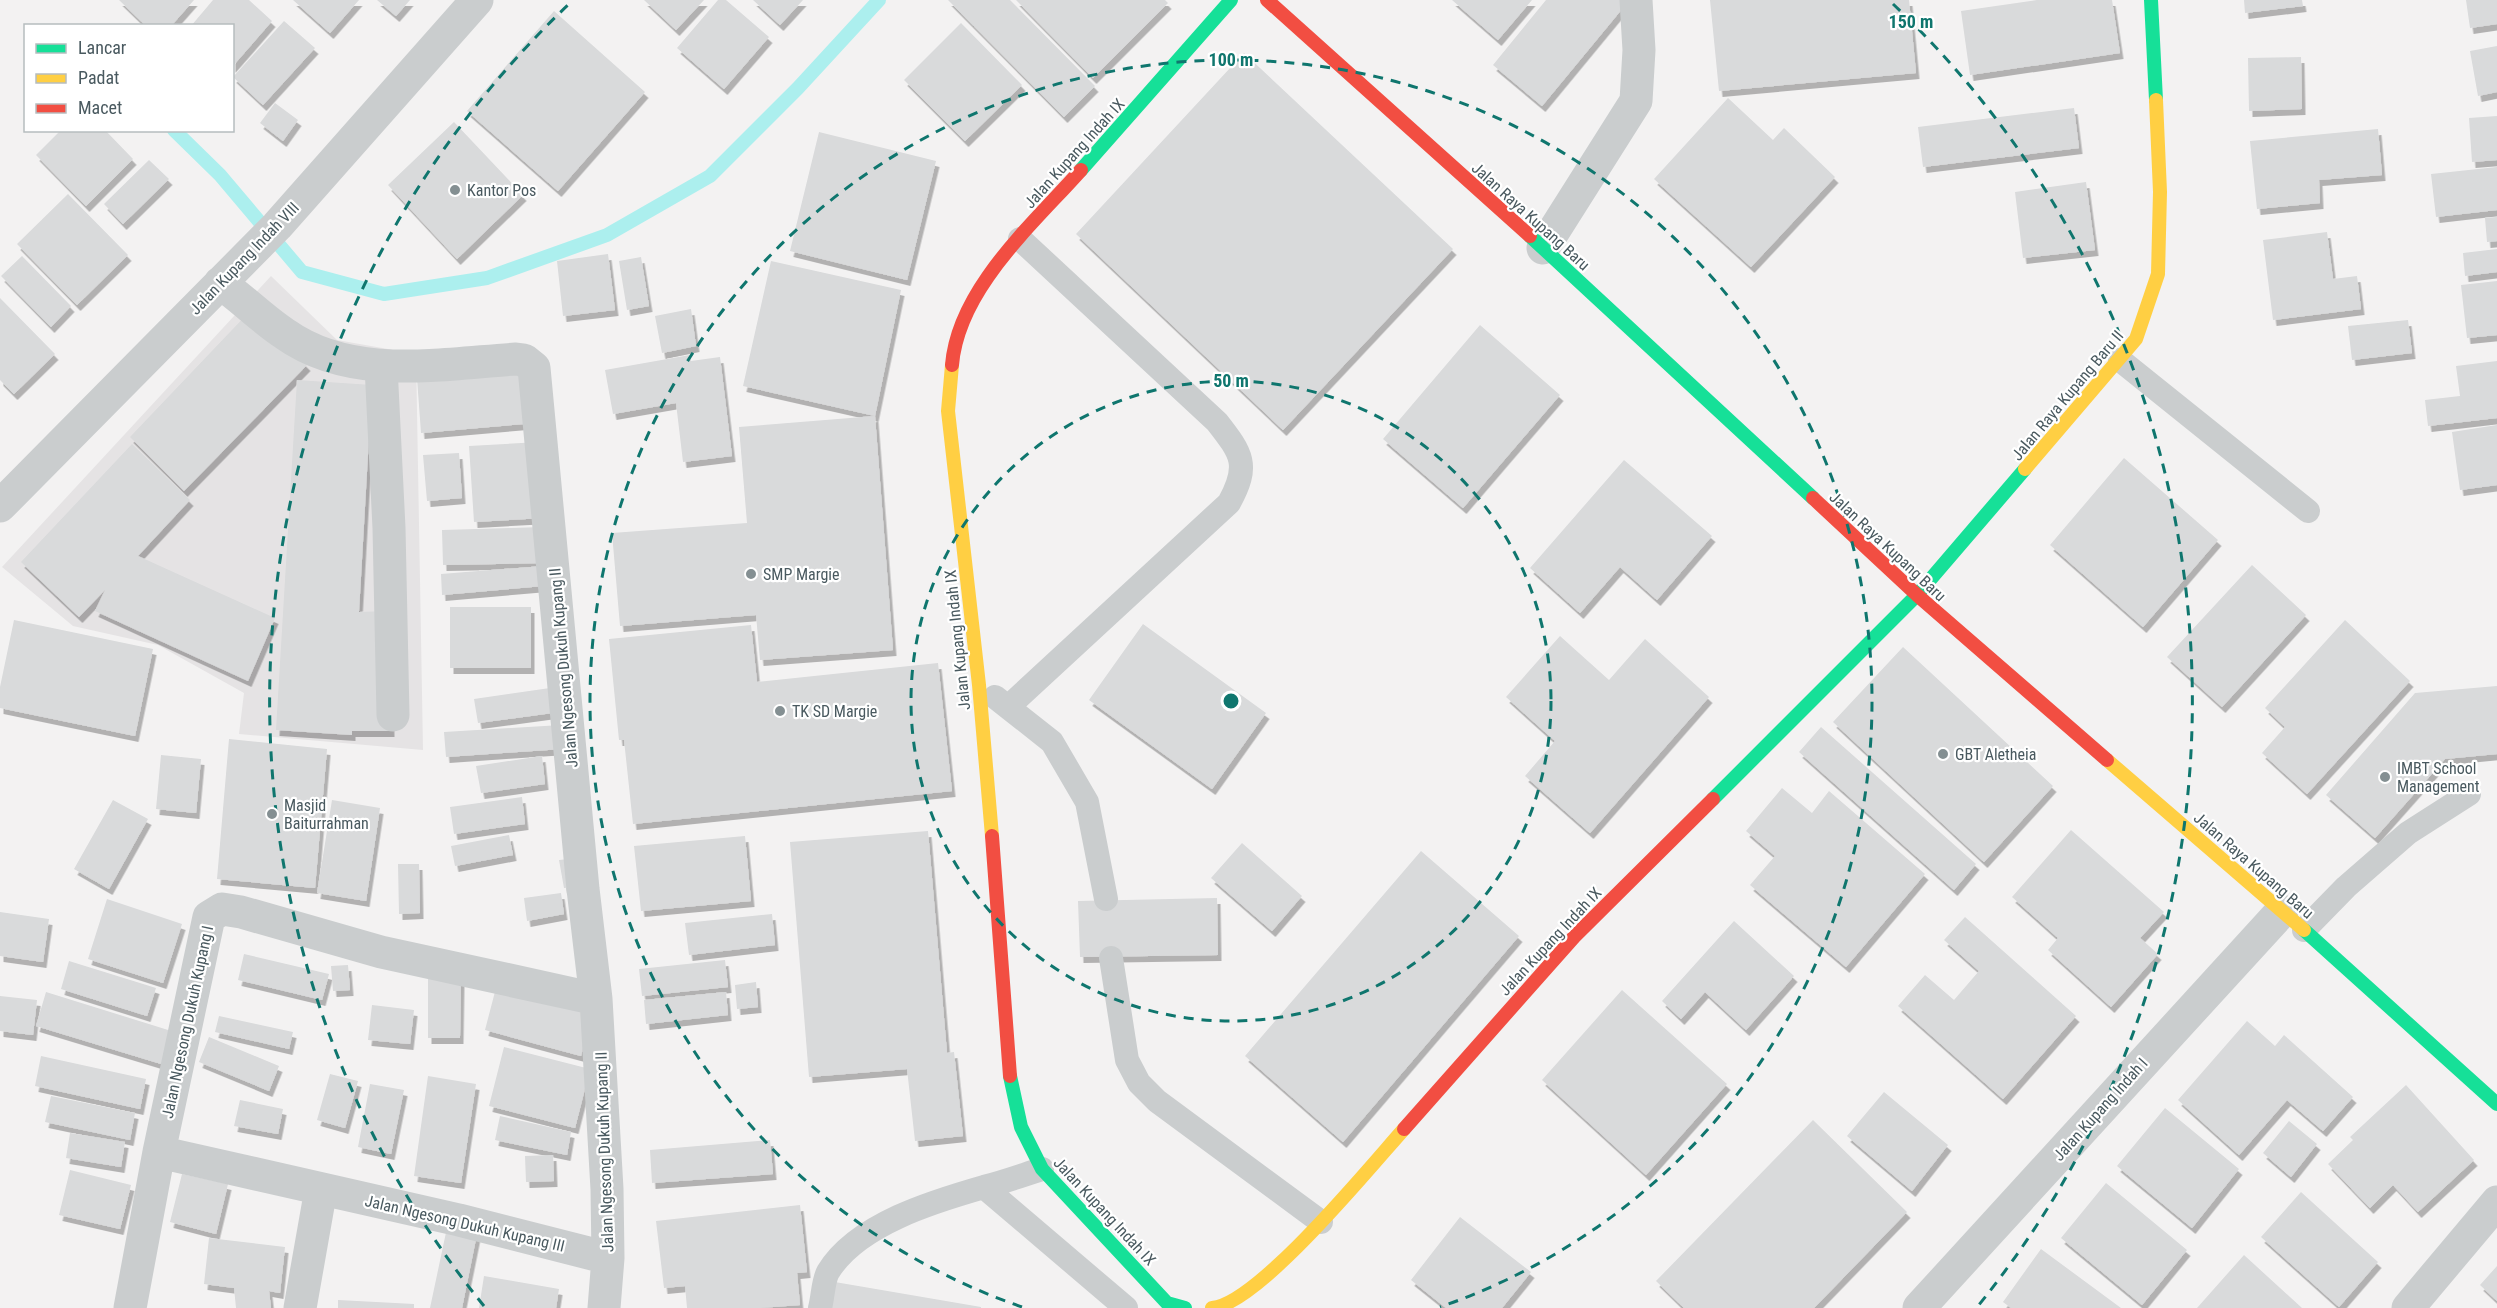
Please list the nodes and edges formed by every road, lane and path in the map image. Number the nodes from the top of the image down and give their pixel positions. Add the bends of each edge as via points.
1 (477, 0) edge
2 (1231, 0) edge
3 (1267, 0) edge
4 (1636, 0) edge
5 (2151, 0) edge
6 (1020, 239) junction
7 (1543, 248) junction
8 (220, 283) junction
9 (2120, 360) junction
10 (381, 366) junction
11 (0, 506) edge
12 (2308, 511) dead end
13 (1917, 596) junction
14 (979, 685) junction
15 (1008, 707) junction
16 (393, 715) dead end
17 (2469, 794) dead end
18 (1106, 899) dead end
19 (2293, 921) junction
20 (1111, 958) dead end
21 (596, 999) junction
22 (2497, 1104) edge
23 (159, 1152) junction
24 (1042, 1168) junction
25 (984, 1187) junction
26 (321, 1189) junction
27 (2497, 1202) edge
28 (1321, 1222) junction
29 (609, 1258) junction
30 (130, 1308) edge
31 (300, 1308) edge
32 (604, 1308) edge
33 (820, 1308) edge
34 (1126, 1308) edge
35 (1185, 1308) edge
36 (1219, 1308) edge
37 (1919, 1308) edge
38 (2408, 1308) edge

1 - 8 street, Jalan Kupang Indah VIII via 284,218
2 - 6 street, Jalan Kupang Indah IX
3 - 7 street, Jalan Raya Kupang Baru
4 - 7 street via 1636,101
5 - 9 street, Jalan Raya Kupang Baru II via 2160,192 2158,274 2136,339
6 - 14 street, Jalan Kupang Indah IX via 970,301 953,349 948,411
6 - 15 lane via 1217,422 1241,459 1240,483 1228,503
7 - 13 street, Jalan Raya Kupang Baru
8 - 10 street, Jalan Ngesong Dukuh Kupang II via 286,335 322,353
8 - 11 street, Jalan Kupang Indah VIII
9 - 12 lane
9 - 13 street, Jalan Raya Kupang Baru II
10 - 16 street
10 - 21 street, Jalan Ngesong Dukuh Kupang II via 516,359 534,368
13 - 19 street, Jalan Raya Kupang Baru
13 - 28 street, Jalan Kupang Indah IX via 1574,937
14 - 15 lane
14 - 24 street, Jalan Kupang Indah IX via 1010,1079 1021,1127
15 - 18 lane via 1052,742 1087,802
17 - 19 lane via 2408,833 2346,887
19 - 22 street, Jalan Raya Kupang Baru
19 - 37 street, Jalan Kupang Indah I
20 - 28 lane via 1127,1060 1139,1083 1157,1101
21 - 23 street, Jalan Ngesong Dukuh Kupang I via 381,952 222,909 209,917
21 - 29 street, Jalan Ngesong Dukuh Kupang II
23 - 26 street, Jalan Ngesong Dukuh Kupang III
23 - 30 street, Jalan Ngesong Dukuh Kupang I
24 - 25 lane
24 - 35 street, Jalan Kupang Indah IX via 1167,1303
25 - 33 lane via 907,1212 871,1231 827,1273
25 - 34 lane
26 - 29 street, Jalan Ngesong Dukuh Kupang III
26 - 31 street
27 - 38 street
28 - 36 street, Jalan Kupang Indah IX via 1270,1273
29 - 32 street, Jalan Ngesong Dukuh Kupang II

